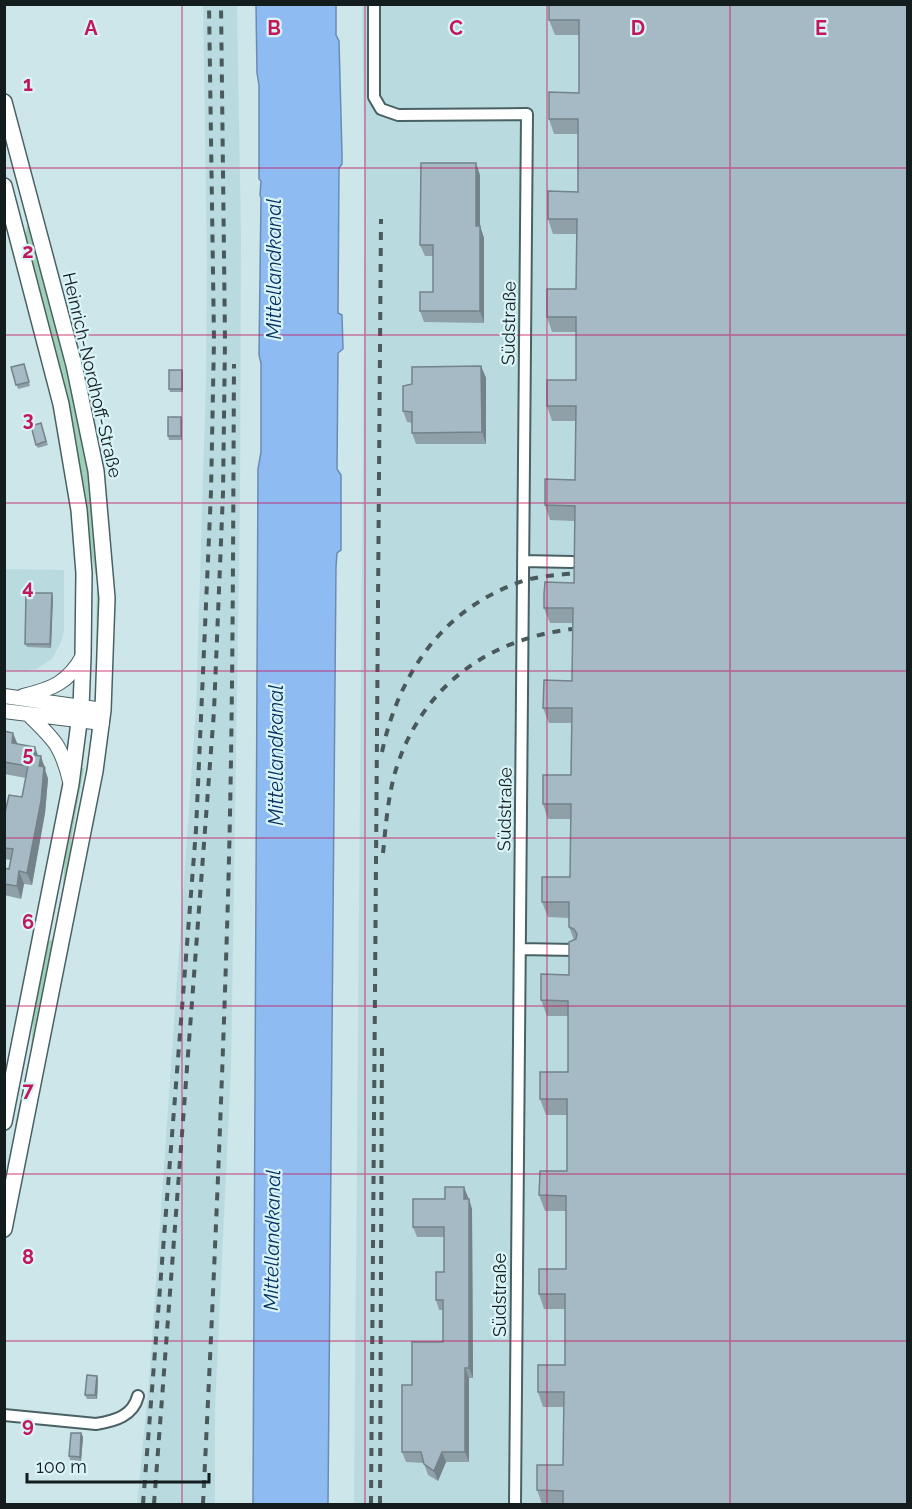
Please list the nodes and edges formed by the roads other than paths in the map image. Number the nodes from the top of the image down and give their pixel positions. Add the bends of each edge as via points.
1 (374, 4) edge
2 (4, 102) edge
3 (4, 186) edge
4 (523, 561) junction
5 (572, 562) edge
6 (83, 656) junction
7 (10, 697) edge
8 (4, 711) edge
9 (28, 714) junction
10 (80, 714) junction
11 (103, 717) junction
12 (71, 784) junction
13 (520, 950) junction
14 (575, 950) edge
15 (4, 1122) edge
16 (4, 1229) edge
17 (138, 1396) dead end
18 (4, 1415) edge
19 (514, 1504) edge

1 - 4 street, Südstraße via 374,97 381,110 398,115 527,114
2 - 11 main road, Heinrich-Nordhoff-Straße via 74,365 96,471 107,598
3 - 6 main road, Heinrich-Nordhoff-Straße via 68,437 84,573
4 - 5 street
4 - 13 street, Südstraße
6 - 7 street via 66,680 43,691
6 - 10 main road, Heinrich-Nordhoff-Straße
7 - 10 street
8 - 9 street
9 - 10 street
9 - 12 street via 64,756
10 - 11 street
10 - 12 main road, Heinrich-Nordhoff-Straße
11 - 16 main road, Heinrich-Nordhoff-Straße
12 - 15 main road, Heinrich-Nordhoff-Straße
13 - 14 street
13 - 19 street, Südstraße
17 - 18 street via 135,1406 124,1416 108,1422

